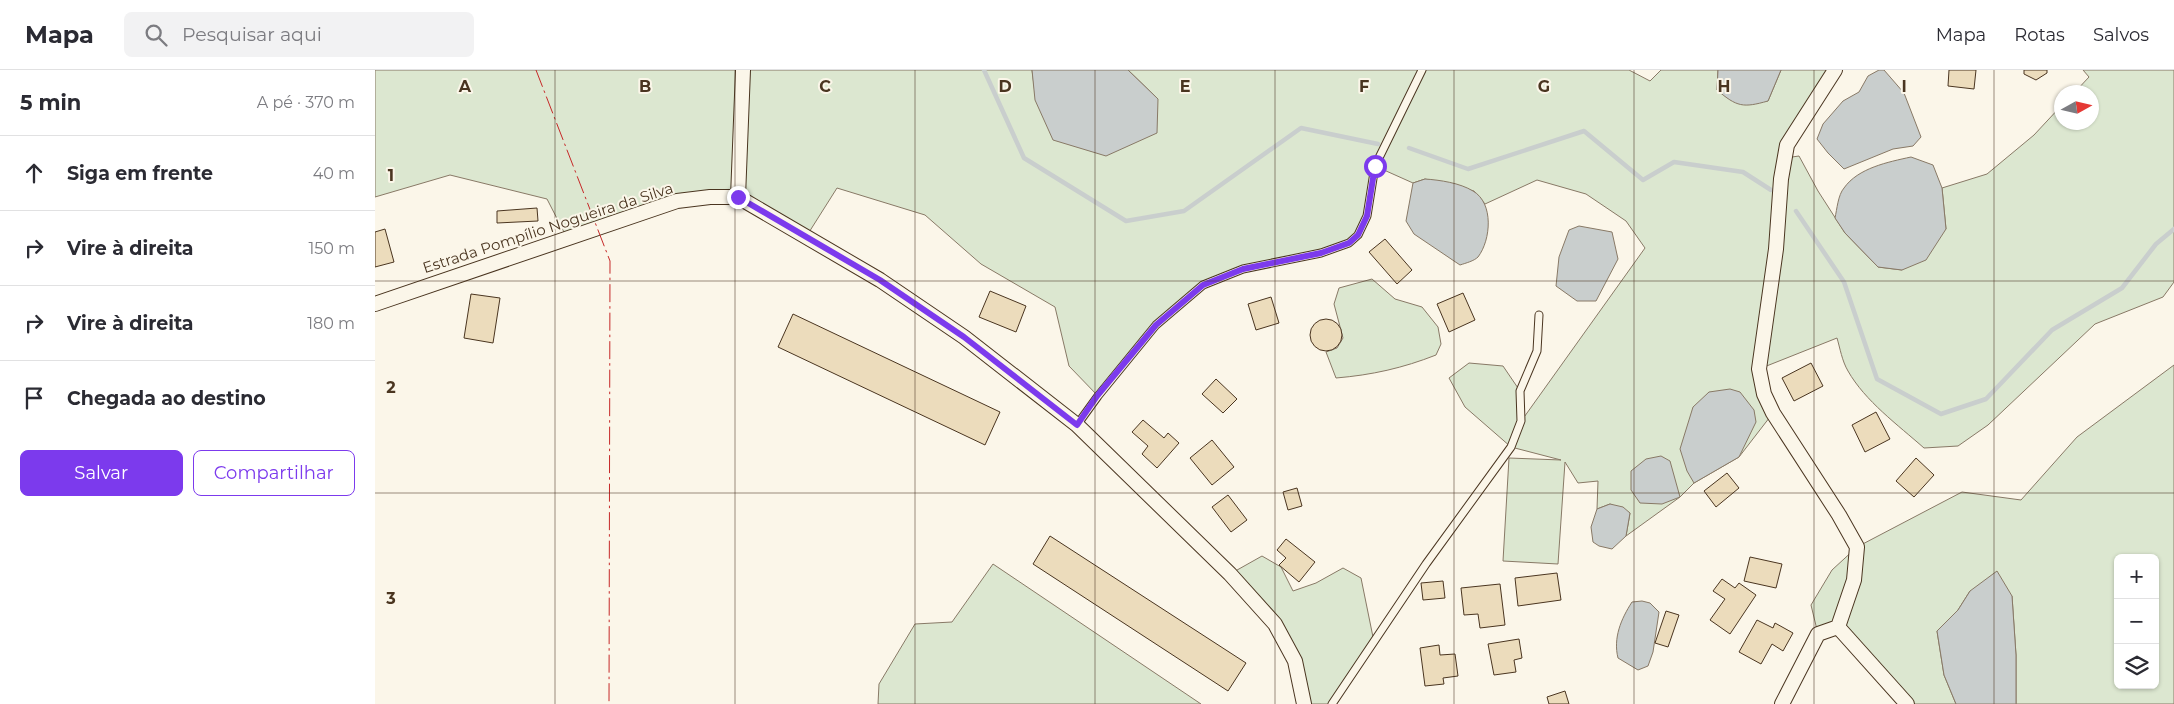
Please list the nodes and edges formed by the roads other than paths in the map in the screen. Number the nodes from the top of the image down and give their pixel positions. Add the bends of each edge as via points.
1 (743, 70) edge
2 (1422, 70) edge
3 (1835, 70) edge
4 (738, 197) junction
5 (375, 304) edge
6 (1539, 315) dead end
7 (1077, 425) junction
8 (1838, 627) junction
9 (1304, 704) edge
10 (1332, 704) edge
11 (1782, 704) edge
12 (1907, 704) edge

1 - 4 street
2 - 7 lane via 1375,166 1367,216 1358,235 1349,243 1321,253 1243,269 1203,285 1156,325
3 - 8 street via 1787,145 1759,369 1764,394 1773,413 1857,547 1854,580
4 - 5 street, Estrada Pompílio Nogueira da Silva via 677,201
4 - 7 street via 880,280 964,337
6 - 10 lane via 1537,351 1520,391 1521,421 1511,447 1426,564
7 - 9 street via 1230,574 1275,624 1295,661
8 - 11 street via 1818,634
8 - 12 street

